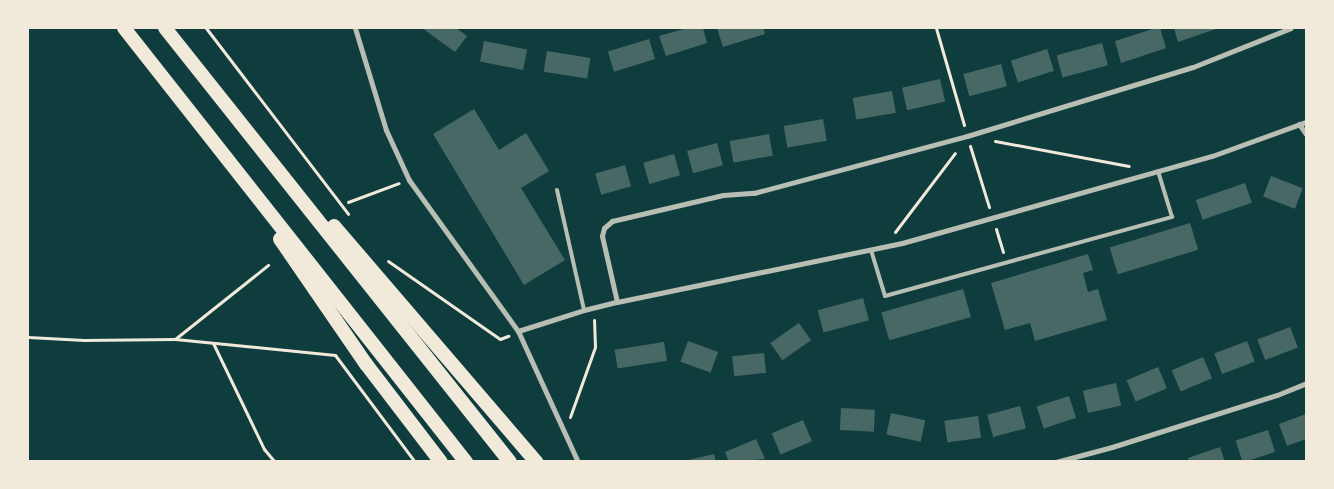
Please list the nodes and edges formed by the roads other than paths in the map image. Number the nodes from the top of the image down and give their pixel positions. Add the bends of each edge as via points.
1 (124, 28) edge
2 (165, 28) edge
3 (355, 28) edge
4 (1290, 28) edge
5 (1306, 122) edge
6 (1299, 124) junction
7 (1306, 134) edge
8 (266, 152) junction
9 (1158, 171) junction
10 (240, 175) junction
11 (557, 190) dead end
12 (871, 250) junction
13 (618, 302) junction
14 (584, 310) junction
15 (518, 331) junction
16 (1306, 382) edge
17 (441, 462) edge
18 (466, 462) edge
19 (510, 462) edge
20 (536, 462) edge
21 (578, 462) edge
22 (1056, 462) edge

1 - 10 highway
2 - 8 highway
3 - 15 street via 386,130 409,180
4 - 13 street via 1193,67 967,136 754,193 724,195 612,221 604,228 602,236
5 - 6 street
6 - 7 street
6 - 9 street via 1212,156
8 - 19 highway
8 - 20 highway via 368,263
9 - 12 street
9 - 12 lane via 1172,217 884,296
10 - 17 highway via 294,262
10 - 18 highway
11 - 14 lane
12 - 13 street
13 - 14 street
14 - 15 street
15 - 21 street
16 - 22 street via 1277,395

